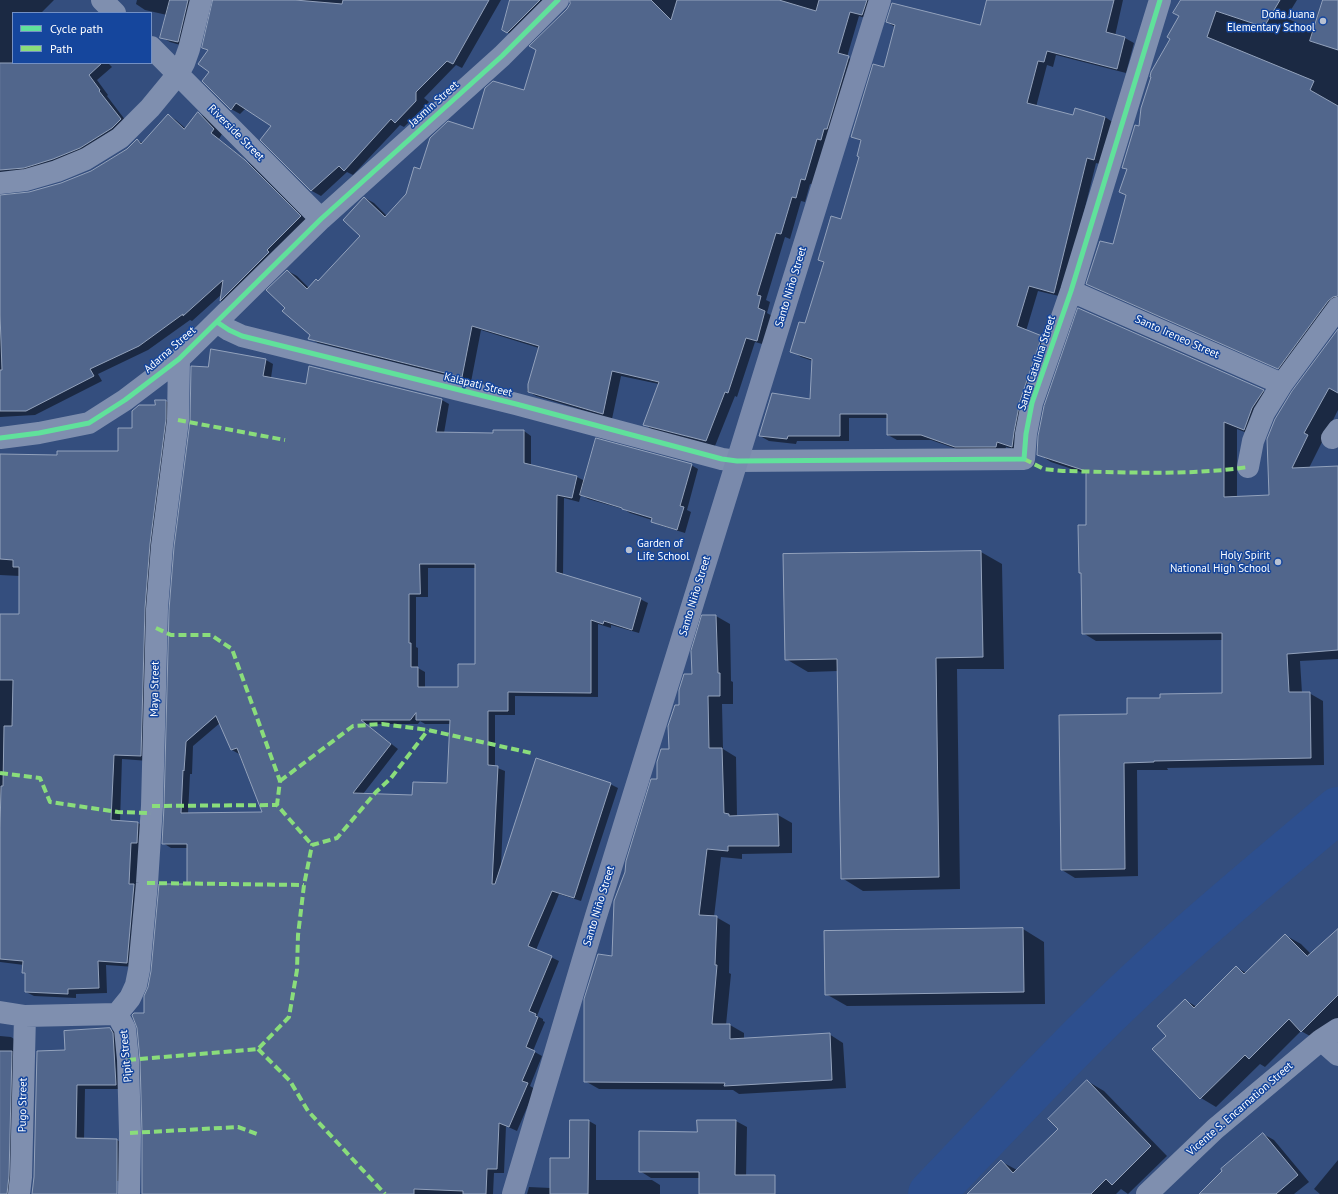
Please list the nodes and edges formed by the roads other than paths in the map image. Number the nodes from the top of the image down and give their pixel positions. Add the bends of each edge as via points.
1 (102, 0) edge
2 (201, 0) edge
3 (558, 0) edge
4 (880, 0) edge
5 (1160, 0) edge
6 (114, 12) edge
7 (152, 48) edge
8 (178, 74) junction
9 (0, 183) edge
10 (321, 219) junction
11 (1071, 291) junction
12 (1338, 308) edge
13 (217, 322) junction
14 (178, 359) junction
15 (1282, 384) junction
16 (0, 438) edge
17 (737, 461) junction
18 (1248, 467) dead end
19 (0, 1012) edge
20 (117, 1014) junction
21 (25, 1016) junction
22 (1330, 1035) edge
23 (1338, 1055) edge
24 (19, 1194) edge
25 (129, 1194) edge
26 (513, 1194) edge
27 (1147, 1194) edge

1 - 6 street
2 - 8 street via 189,49
3 - 10 street, Jasmin Street via 502,56
4 - 17 main road, Santo Niño Street
5 - 11 street, Santa Catalina Street
7 - 8 street, Riverside Street
8 - 9 street via 150,108 120,138 107,147 57,171 26,180
8 - 10 street, Riverside Street
10 - 13 street, Adarna Street
11 - 15 street, Santo Ireneo Street
11 - 17 street, Santa Catalina Street via 1032,403 1024,458
12 - 15 street
13 - 14 street, Adarna Street
13 - 17 street, Kalapati Street via 242,336 516,404 703,455
14 - 16 street, Adarna Street via 125,400 89,422
14 - 20 street, Maya Street via 178,420 157,609 152,806 139,970 130,998
15 - 18 street via 1258,426 1252,441
17 - 26 main road, Santo Niño Street
19 - 21 street, Pipit Street
20 - 21 street, Pipit Street
20 - 25 street, Pipit Street via 125,1028 128,1060
21 - 24 street, Pugo Street
22 - 23 street
22 - 27 street, Vicente S. Encarnation Street via 1215,1129

